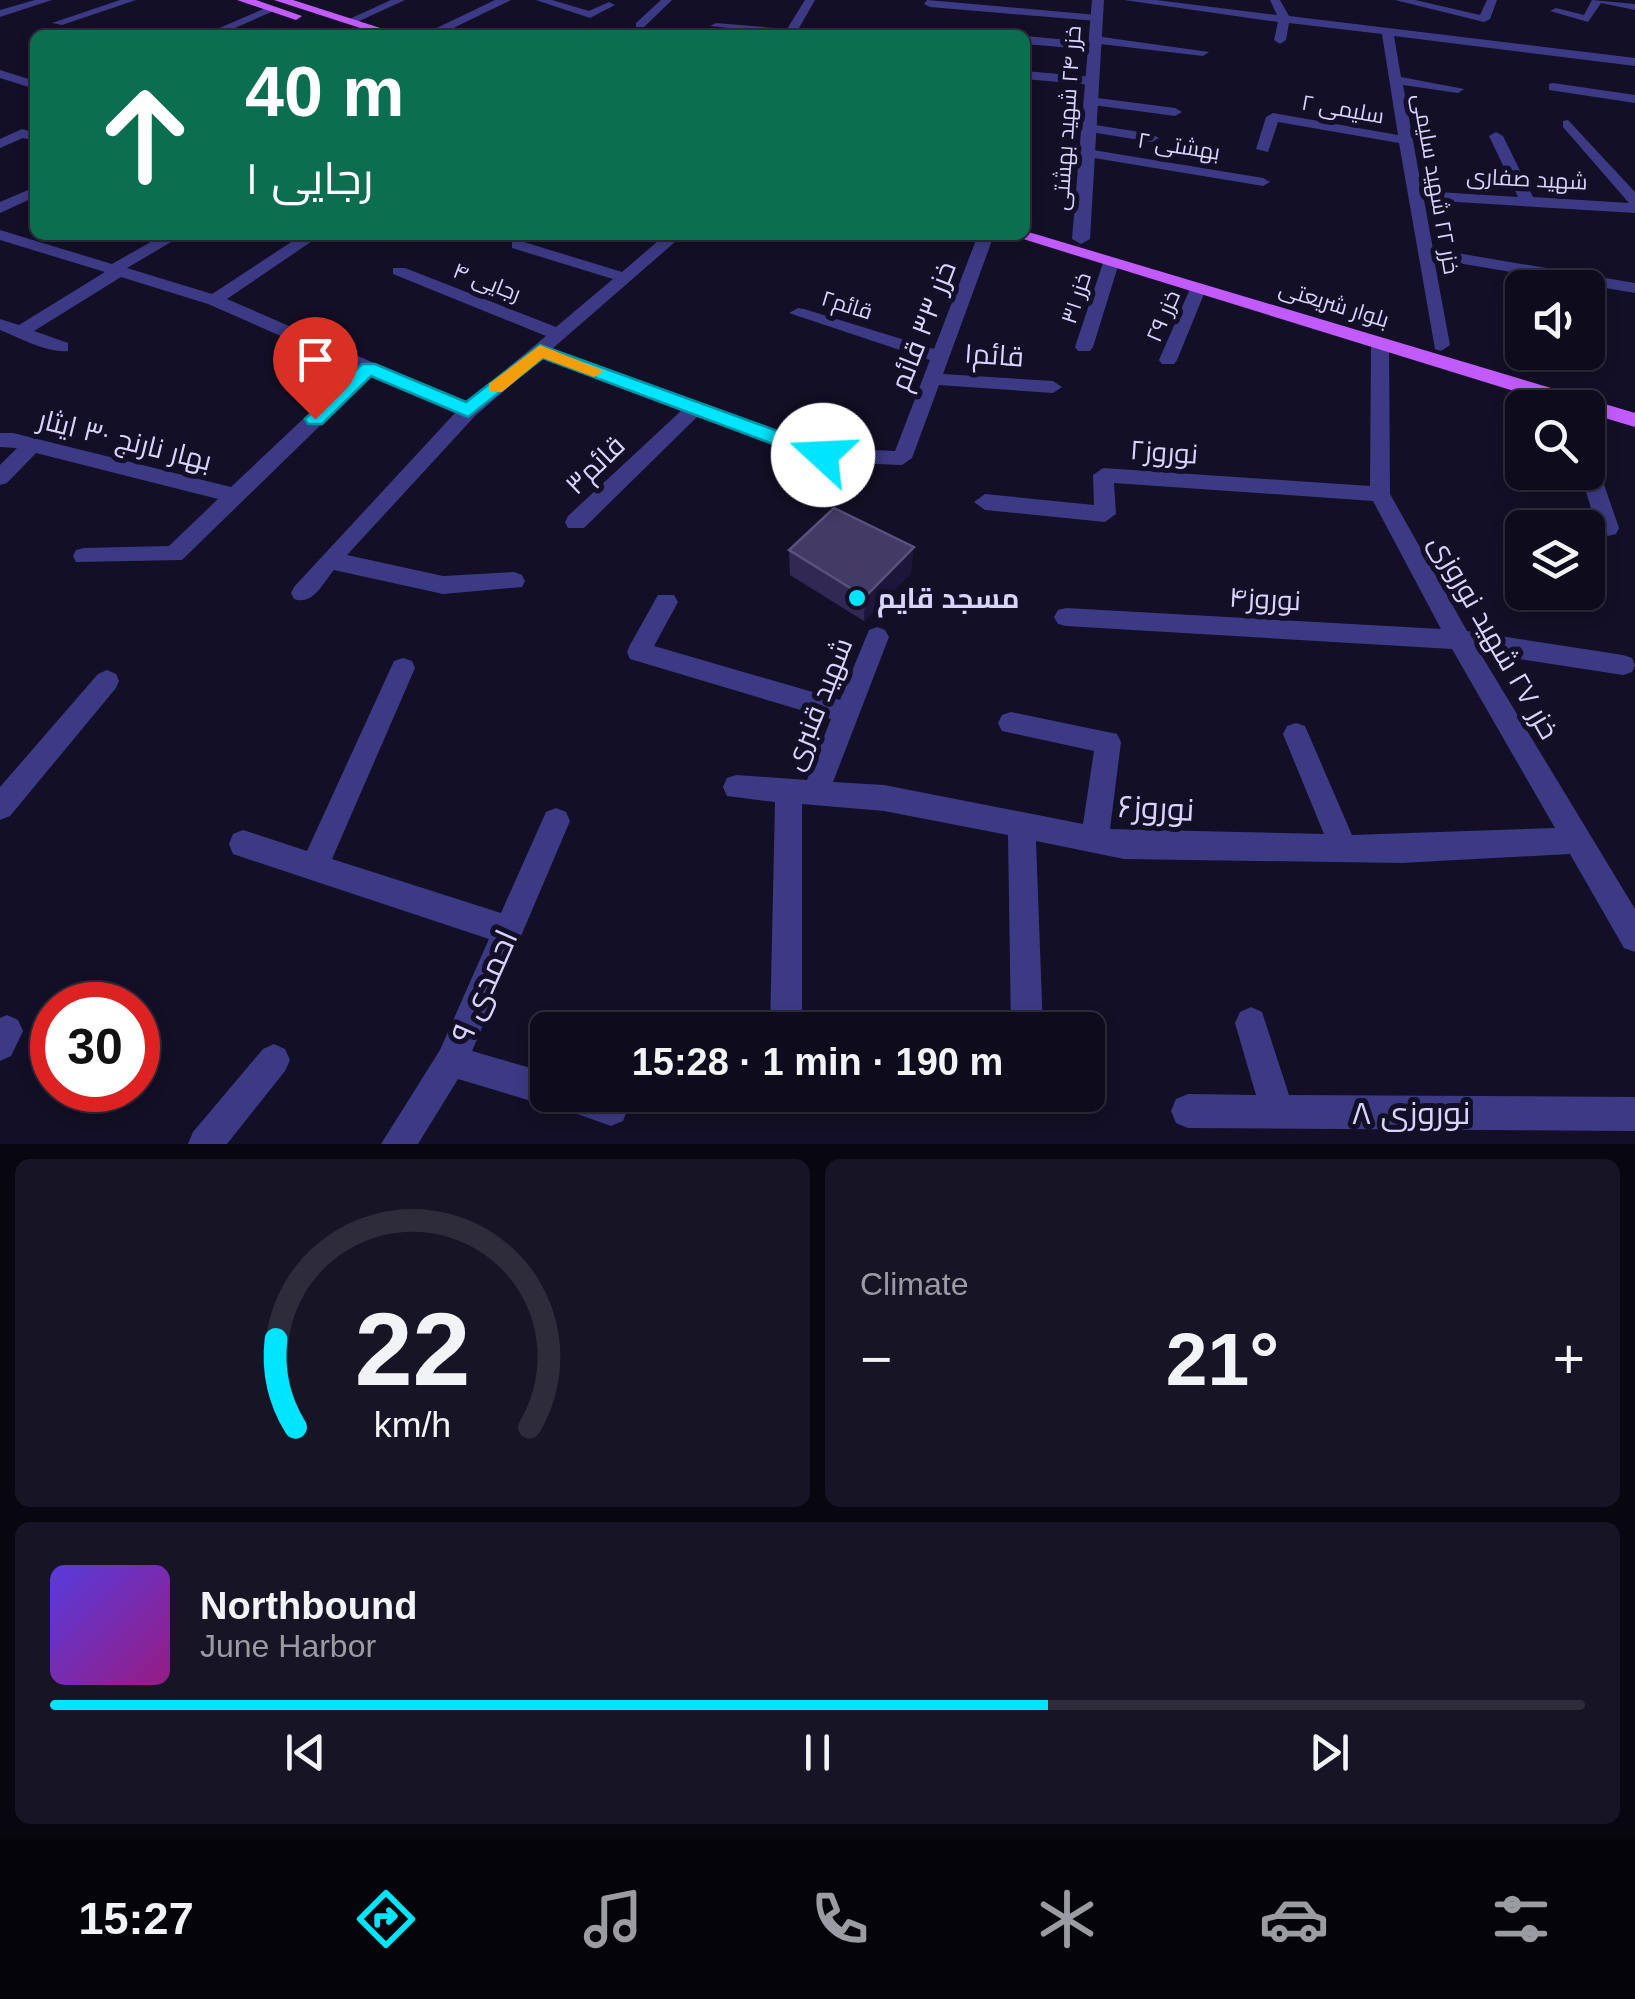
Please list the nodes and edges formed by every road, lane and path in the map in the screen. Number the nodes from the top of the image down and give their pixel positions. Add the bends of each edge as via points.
1 (46, 0) edge
2 (131, 0) edge
3 (243, 0) edge
4 (400, 0) edge
5 (505, 0) edge
6 (541, 0) edge
7 (668, 0) edge
8 (810, 0) edge
9 (932, 0) edge
10 (1098, 0) edge
11 (1129, 0) edge
12 (1275, 0) edge
13 (1400, 0) edge
14 (1492, 0) edge
15 (1599, 0) edge
16 (276, 4) edge
17 (609, 6) dead end
18 (1635, 7) edge
19 (312, 10) junction
20 (1556, 11) dead end
21 (0, 14) edge
22 (295, 16) junction
23 (1284, 17) junction
24 (1097, 18) junction
25 (58, 23) dead end
26 (640, 24) dead end
27 (716, 26) dead end
28 (342, 29) edge
29 (220, 30) edge
30 (439, 30) edge
31 (753, 30) edge
32 (792, 30) edge
33 (1387, 30) junction
34 (1030, 40) edge
35 (1280, 40) dead end
36 (1095, 43) junction
37 (1492, 43) junction
38 (1203, 52) dead end
39 (1496, 62) dead end
40 (1635, 62) edge
41 (0, 74) edge
42 (1030, 75) edge
43 (1396, 80) junction
44 (1092, 81) junction
45 (30, 83) edge
46 (1553, 87) dead end
47 (1458, 89) dead end
48 (1278, 98) dead end
49 (1635, 98) edge
50 (1090, 102) junction
51 (1176, 112) dead end
52 (1273, 117) junction
53 (1568, 124) dead end
54 (1089, 128) junction
55 (30, 135) edge
56 (1496, 136) dead end
57 (1152, 138) dead end
58 (1406, 140) junction
59 (0, 144) edge
60 (1263, 149) dead end
61 (1087, 154) junction
62 (1207, 173) junction
63 (1264, 182) dead end
64 (1205, 192) dead end
65 (30, 193) edge
66 (1416, 195) junction
67 (1528, 202) junction
68 (1635, 205) edge
69 (0, 208) edge
70 (1030, 224) edge
71 (0, 234) edge
72 (30, 238) edge
73 (1030, 239) edge
74 (1080, 239) junction
75 (40, 240) edge
76 (167, 240) edge
77 (305, 240) edge
78 (669, 240) edge
79 (984, 240) edge
80 (518, 245) dead end
81 (1426, 253) junction
82 (1112, 263) junction
83 (117, 270) junction
84 (398, 272) dead end
85 (625, 278) junction
86 (1635, 288) edge
87 (1198, 289) junction
88 (214, 300) junction
89 (798, 313) dead end
90 (0, 324) edge
91 (20, 332) junction
92 (560, 334) junction
93 (1380, 344) junction
94 (1441, 345) junction
95 (62, 347) dead end
96 (1084, 348) dead end
97 (540, 351) junction
98 (940, 357) junction
99 (1168, 360) dead end
100 (368, 368) junction
101 (932, 379) junction
102 (1053, 387) dead end
103 (1525, 390) edge
104 (1635, 402) edge
105 (695, 408) junction
106 (468, 411) junction
107 (1605, 413) edge
108 (1635, 420) edge
109 (0, 440) edge
110 (32, 445) junction
111 (0, 478) edge
112 (1596, 490) edge
113 (1380, 494) junction
114 (236, 496) junction
115 (985, 502) dead end
116 (576, 522) dead end
117 (1608, 528) dead end
118 (84, 556) dead end
119 (329, 560) junction
120 (514, 581) dead end
121 (302, 592) dead end
122 (666, 602) dead end
123 (1066, 617) dead end
124 (876, 636) dead end
125 (1460, 640) junction
126 (1623, 665) dead end
127 (403, 668) dead end
128 (108, 681) dead end
129 (846, 713) junction
130 (1011, 723) dead end
131 (1296, 734) dead end
132 (736, 787) dead end
133 (802, 792) junction
134 (0, 807) edge
135 (556, 821) dead end
136 (1022, 825) junction
137 (1095, 839) junction
138 (1577, 840) junction
139 (243, 844) dead end
140 (1344, 848) junction
141 (314, 867) junction
142 (508, 930) junction
143 (1635, 938) edge
144 (787, 1012) edge
145 (1027, 1012) edge
146 (1251, 1023) dead end
147 (274, 1060) dead end
148 (451, 1061) junction
149 (530, 1085) edge
150 (1188, 1110) dead end
151 (1277, 1112) junction
152 (1635, 1114) edge
153 (205, 1144) edge
154 (398, 1144) edge

1 - 21 street
2 - 25 street
3 - 16 main road
4 - 28 street
5 - 30 street
6 - 17 street via 590,15
7 - 26 street
8 - 32 street
9 - 24 street
10 - 24 street, خزر ۲۴ شهید بهشتی
11 - 23 street
12 - 23 street
13 - 14 street via 1484,19
15 - 18 street
15 - 20 street via 1588,19
16 - 19 main road
16 - 22 main road
16 - 29 street
19 - 22 main road
19 - 28 main road
22 - 28 main road
23 - 33 street
23 - 35 street
24 - 36 street, خزر ۲۴ شهید بهشتی
27 - 31 street
33 - 37 street
33 - 43 street, خزر ۲۲ شهید سلیمی
34 - 36 street
36 - 38 street
36 - 44 street, خزر ۲۴ شهید بهشتی
37 - 39 street
37 - 40 street
41 - 45 street
42 - 44 street
43 - 47 street
43 - 58 street, خزر ۲۲ شهید سلیمی
44 - 50 street, خزر ۲۴ شهید بهشتی
46 - 49 street
48 - 52 street, سلیمی ۲
50 - 51 street
50 - 54 street, خزر ۲۴ شهید بهشتی
52 - 58 street, سلیمی ۲
52 - 60 street, سلیمی ۲
53 - 68 street
54 - 57 street
54 - 61 street, خزر ۲۴ شهید بهشتی
55 - 59 street
56 - 67 street
58 - 66 street, خزر ۲۲ شهید سلیمی
61 - 62 street, بهشتی ۲
61 - 74 street, خزر ۲۴ شهید بهشتی
62 - 63 street, بهشتی ۲
62 - 64 street
65 - 69 street
66 - 67 street, شهید صفاری
66 - 81 street, خزر ۲۲ شهید سلیمی
67 - 68 street, شهید صفاری
70 - 74 main road, بلوار شریعتی
71 - 72 street
73 - 82 main road, بلوار شریعتی
74 - 94 main road, بلوار شریعتی
75 - 83 street
76 - 83 street
77 - 88 street
78 - 85 street
79 - 98 street, خزر ۳۳ قائم
80 - 85 street
81 - 86 street
81 - 94 street, خزر ۲۲ شهید سلیمی
82 - 87 main road, بلوار شریعتی
82 - 96 street, خزر ۳۱
83 - 88 street
83 - 91 street
84 - 92 street, رجایی ۴
85 - 92 street
87 - 93 main road, بلوار شریعتی
87 - 99 street, خزر ۲۹
88 - 100 street
89 - 98 street, قائم۲
90 - 91 street
91 - 95 street
92 - 97 street
93 - 103 main road, بلوار شریعتی
93 - 113 street, خزر ۲۷ شهید نوروزی
94 - 104 main road, بلوار شریعتی
97 - 105 street
97 - 106 street
98 - 101 street, خزر ۳۳ قائم
100 - 106 street
100 - 114 street
101 - 102 street, قائم۱
101 - 105 street, خزر ۳۳ قائم via 902,458 823,455
105 - 116 street, قائم۳
106 - 119 street
107 - 108 main road, بلوار شریعتی
109 - 110 street, بهار نارنج ۳۰ ایثار
110 - 111 street
110 - 114 street, بهار نارنج ۳۰ ایثار
112 - 117 street
113 - 115 street, نوروز۲ via 1103,475 1105,514
113 - 125 street, خزر ۲۷ شهید نوروزی
114 - 118 street via 174,554
119 - 120 street via 443,585
119 - 121 street
122 - 129 street via 639,652
123 - 125 street, نوروز۴
124 - 129 street, شهید قنبری
125 - 126 street, نوروز۴
125 - 138 street, خزر ۲۷ شهید نوروزی
127 - 141 street
128 - 134 street
129 - 133 street, شهید قنبری
130 - 137 street via 1108,742
131 - 140 street
132 - 133 street, نوروز۶
133 - 136 street, نوروز۶ via 884,798
133 - 144 street
135 - 142 street, احمدی ۹
136 - 137 street, نوروز۶
136 - 145 street
137 - 140 street, نوروز۶
138 - 140 street, نوروز۶
138 - 143 street, خزر ۲۷ شهید نوروزی
139 - 141 street
141 - 142 street
142 - 148 street, احمدی ۹
146 - 151 street
147 - 153 street
148 - 149 street
148 - 154 street, احمدی ۹
150 - 151 street, نوروزی ۸
151 - 152 street, نوروزی ۸

